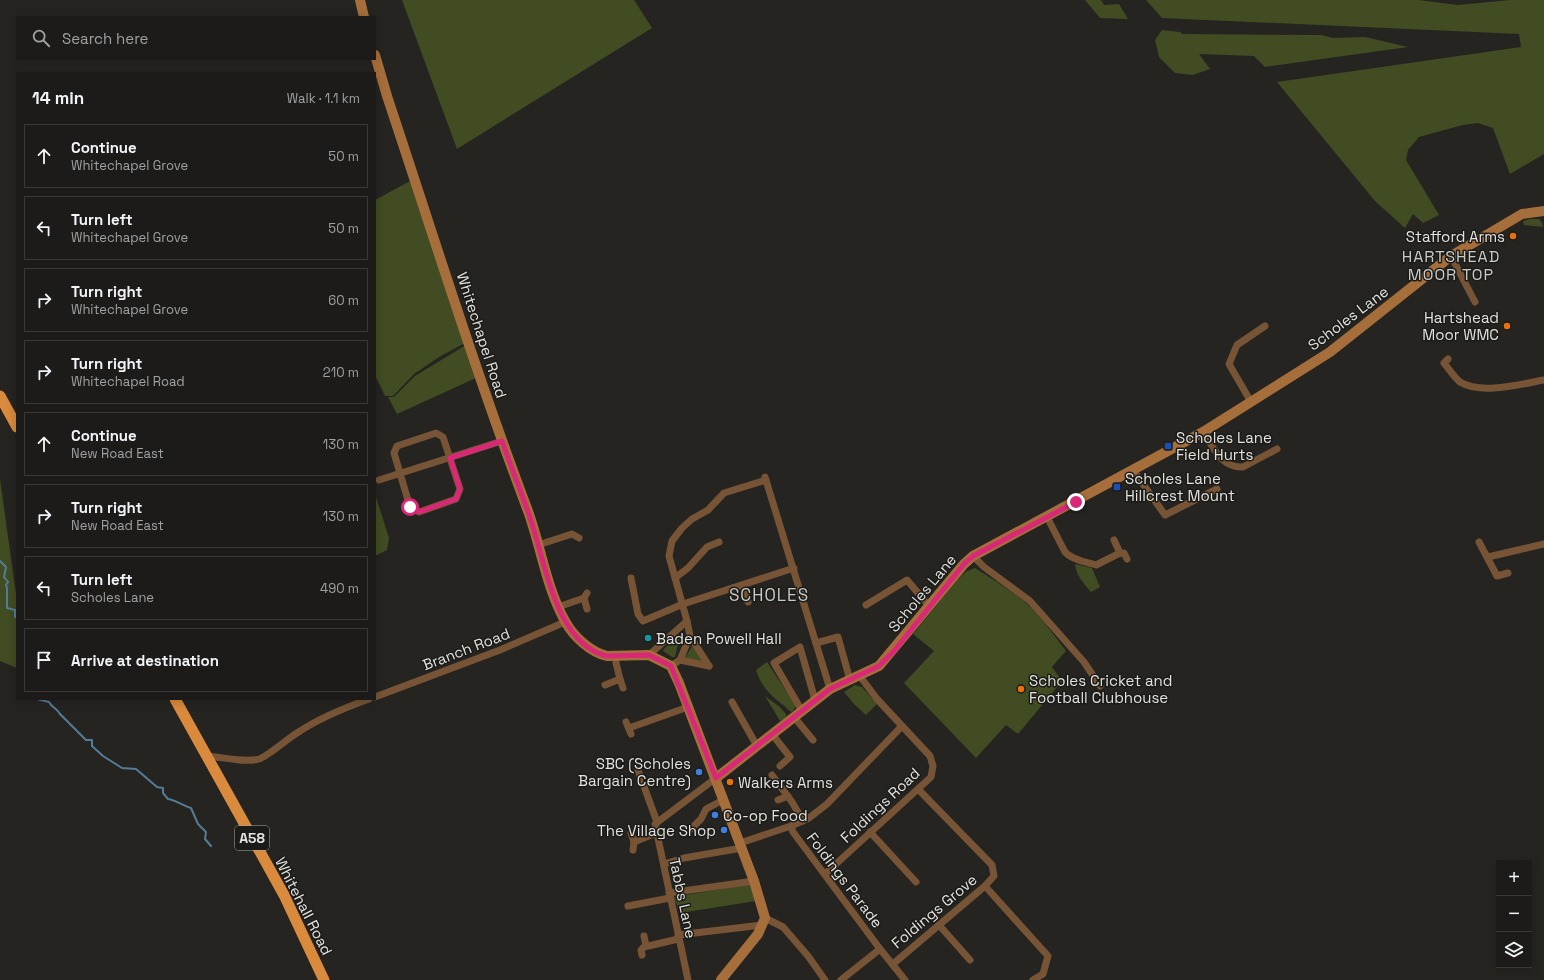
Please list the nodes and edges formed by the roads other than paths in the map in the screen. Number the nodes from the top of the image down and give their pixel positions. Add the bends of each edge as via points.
1 (360, 0) edge
2 (364, 16) edge
3 (376, 58) edge
4 (1544, 211) edge
5 (1451, 256) junction
6 (1476, 302) dead end
7 (1265, 326) dead end
8 (1448, 359) dead end
9 (1544, 380) edge
10 (0, 396) edge
11 (1251, 402) junction
12 (16, 424) edge
13 (1203, 432) junction
14 (502, 441) junction
15 (1277, 449) dead end
16 (450, 458) junction
17 (1134, 470) junction
18 (400, 474) junction
19 (379, 480) dead end
20 (1217, 489) dead end
21 (1047, 517) junction
22 (578, 538) dead end
23 (1114, 540) dead end
24 (719, 542) dead end
25 (1479, 542) dead end
26 (1544, 544) edge
27 (538, 545) junction
28 (1120, 552) junction
29 (973, 556) junction
30 (1488, 558) junction
31 (1127, 559) dead end
32 (794, 568) junction
33 (1508, 573) dead end
34 (631, 578) dead end
35 (675, 578) junction
36 (743, 585) junction
37 (748, 602) dead end
38 (683, 604) junction
39 (866, 605) dead end
40 (929, 606) junction
41 (558, 607) junction
42 (587, 608) dead end
43 (687, 621) junction
44 (565, 622) junction
45 (690, 636) junction
46 (816, 643) junction
47 (649, 655) junction
48 (616, 656) junction
49 (676, 663) junction
50 (855, 677) junction
51 (620, 679) junction
52 (605, 685) dead end
53 (1100, 686) dead end
54 (623, 688) dead end
55 (830, 689) junction
56 (376, 697) edge
57 (176, 700) edge
58 (366, 700) edge
59 (815, 700) junction
60 (732, 702) dead end
61 (688, 707) junction
62 (798, 714) junction
63 (902, 726) junction
64 (629, 728) dead end
65 (772, 734) junction
66 (813, 740) dead end
67 (757, 746) junction
68 (207, 756) junction
69 (780, 766) dead end
70 (638, 770) dead end
71 (772, 775) dead end
72 (716, 778) junction
73 (918, 789) junction
74 (788, 796) junction
75 (723, 800) junction
76 (778, 800) dead end
77 (803, 821) junction
78 (657, 822) junction
79 (791, 826) junction
80 (691, 829) dead end
81 (870, 832) junction
82 (631, 833) dead end
83 (656, 833) junction
84 (634, 842) junction
85 (741, 846) junction
86 (633, 850) dead end
87 (664, 864) junction
88 (825, 874) junction
89 (754, 881) junction
90 (916, 882) dead end
91 (985, 886) junction
92 (670, 896) junction
93 (628, 906) dead end
94 (764, 922) junction
95 (939, 925) junction
96 (644, 936) dead end
97 (678, 937) junction
98 (645, 946) junction
99 (880, 949) junction
100 (642, 955) dead end
101 (970, 960) dead end
102 (893, 964) junction
103 (324, 980) edge
104 (688, 980) edge
105 (721, 980) edge
106 (825, 980) edge
107 (841, 980) edge
108 (905, 980) edge
109 (1033, 980) edge

1 - 2 main road
3 - 14 main road, Whitechapel Road
4 - 5 main road, Scholes Lane via 1522,214
5 - 6 street
5 - 11 main road, Scholes Lane via 1330,352
7 - 11 street via 1238,345 1229,364
8 - 9 street via 1444,363 1451,372 1460,382 1471,387 1491,388
10 - 12 highway
11 - 13 main road, Scholes Lane
13 - 15 street via 1223,461 1238,467 1243,467
13 - 17 main road, Scholes Lane
14 - 16 street
14 - 27 main road, Whitechapel Road
16 - 18 street
16 - 18 street via 443,437 436,433 397,446 394,453
16 - 18 street via 460,489 456,499 419,512 410,507
17 - 20 street via 1165,515
17 - 21 main road, Scholes Lane
18 - 19 street
21 - 28 street via 1068,556 1096,565
21 - 29 main road, Scholes Lane
22 - 27 street via 572,534
23 - 28 street
24 - 35 street via 707,548
25 - 30 street
26 - 30 street
27 - 41 main road, Whitechapel Road
28 - 31 street via 1124,553
29 - 40 main road, Scholes Lane
29 - 53 street via 1030,601 1084,662
30 - 33 street via 1495,578
32 - 35 street via 766,478 724,493 708,510 682,528 672,541 669,556
32 - 36 street
32 - 46 street
34 - 38 street via 638,614 643,621
35 - 38 street
36 - 37 street
36 - 38 street
38 - 43 street
39 - 40 street via 908,580
40 - 50 main road, Scholes Lane via 879,666
41 - 42 street via 585,595
41 - 44 main road, Whitechapel Road
43 - 45 street
43 - 47 street
44 - 48 main road, Whitechapel Road via 573,633 592,649 601,654
44 - 56 street, Branch Road via 500,650
45 - 49 street
45 - 49 street via 709,666
46 - 50 street via 838,638
46 - 55 street
47 - 48 main road, Whitechapel Road
47 - 49 main road
48 - 51 street
49 - 61 main road
50 - 55 main road, Scholes Lane
50 - 63 street, Foldings Road
51 - 52 street
51 - 54 street
55 - 59 main road, Scholes Lane
57 - 68 highway, Whitehall Road / A58
58 - 68 street via 341,709 298,732 260,759
59 - 62 main road, Scholes Lane
59 - 62 street via 800,646 774,663
60 - 67 street
61 - 64 street
61 - 72 main road
62 - 65 main road, Scholes Lane
62 - 66 street
63 - 73 street, Foldings Road via 930,756 933,766 931,777
63 - 77 street via 827,804
65 - 67 main road, Scholes Lane
65 - 69 street via 790,757
67 - 72 main road, Scholes Lane
68 - 103 highway, Whitehall Road / A58 via 284,895
70 - 78 street
71 - 74 street
72 - 75 main road
72 - 78 street
73 - 81 street, Foldings Road
73 - 91 street, Foldings Grove via 992,865 994,876
74 - 76 street
74 - 77 street
75 - 80 street via 706,808
75 - 85 main road
77 - 79 street
78 - 83 street, Tabbs Lane
79 - 85 street
79 - 88 street, Foldings Parade
81 - 88 street, Foldings Road
81 - 90 street
82 - 84 street
83 - 84 street
83 - 87 street, Tabbs Lane
84 - 86 street
85 - 87 street
85 - 89 main road
87 - 92 street, Tabbs Lane
88 - 99 street, Foldings Parade
89 - 92 street
89 - 94 main road
91 - 95 street, Foldings Grove
91 - 109 street via 1048,956 1044,974
92 - 93 street
92 - 97 street, Tabbs Lane
94 - 97 street
94 - 105 main road via 758,934
94 - 106 street via 783,927
95 - 101 street
95 - 102 street, Foldings Grove
96 - 98 street
97 - 98 street
97 - 104 street, Tabbs Lane
98 - 100 street via 641,950
99 - 102 street, Foldings Parade
99 - 107 street, Foldings Parade
102 - 108 street, Foldings Parade

